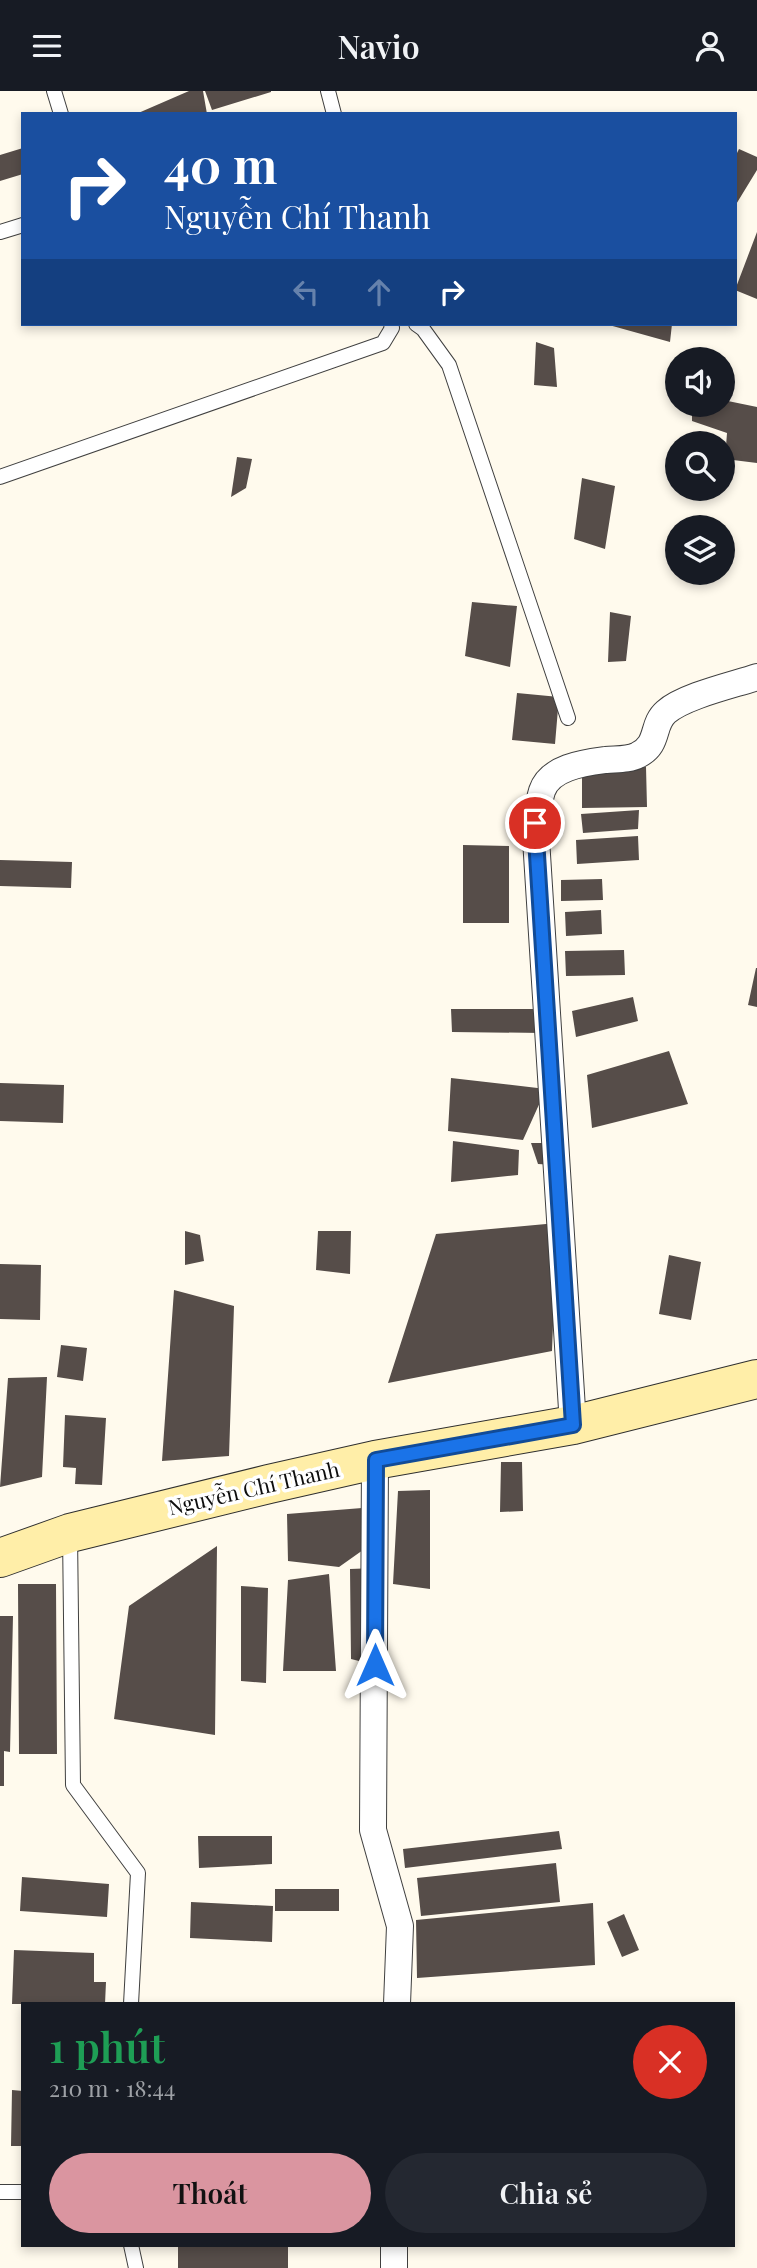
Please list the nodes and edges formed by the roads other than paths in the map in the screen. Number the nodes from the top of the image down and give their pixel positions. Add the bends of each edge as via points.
1 (54, 91) edge
2 (328, 91) edge
3 (60, 112) edge
4 (333, 112) edge
5 (21, 226) edge
6 (0, 232) edge
7 (390, 326) edge
8 (419, 326) edge
9 (0, 477) edge
10 (757, 677) edge
11 (568, 718) dead end
12 (757, 1379) edge
13 (573, 1425) junction
14 (376, 1460) junction
15 (70, 1533) junction
16 (0, 1558) edge
17 (131, 2002) edge
18 (397, 2002) edge
19 (0, 2192) edge
20 (21, 2192) edge
21 (131, 2247) edge
22 (394, 2247) edge
23 (136, 2268) edge
24 (394, 2268) edge

1 - 3 lane
2 - 4 lane
5 - 6 lane
7 - 9 lane via 383,343
8 - 11 lane via 449,365
10 - 13 street via 667,711 649,748 635,757 590,762 554,773 542,789 535,823
12 - 13 main road, Nguyễn Chí Thanh
13 - 14 main road, Nguyễn Chí Thanh
14 - 15 main road, Nguyễn Chí Thanh
14 - 18 street via 373,1830 400,1926
15 - 16 main road, Nguyễn Chí Thanh
15 - 17 lane via 72,1785 138,1873
19 - 20 lane
21 - 23 lane
22 - 24 street

